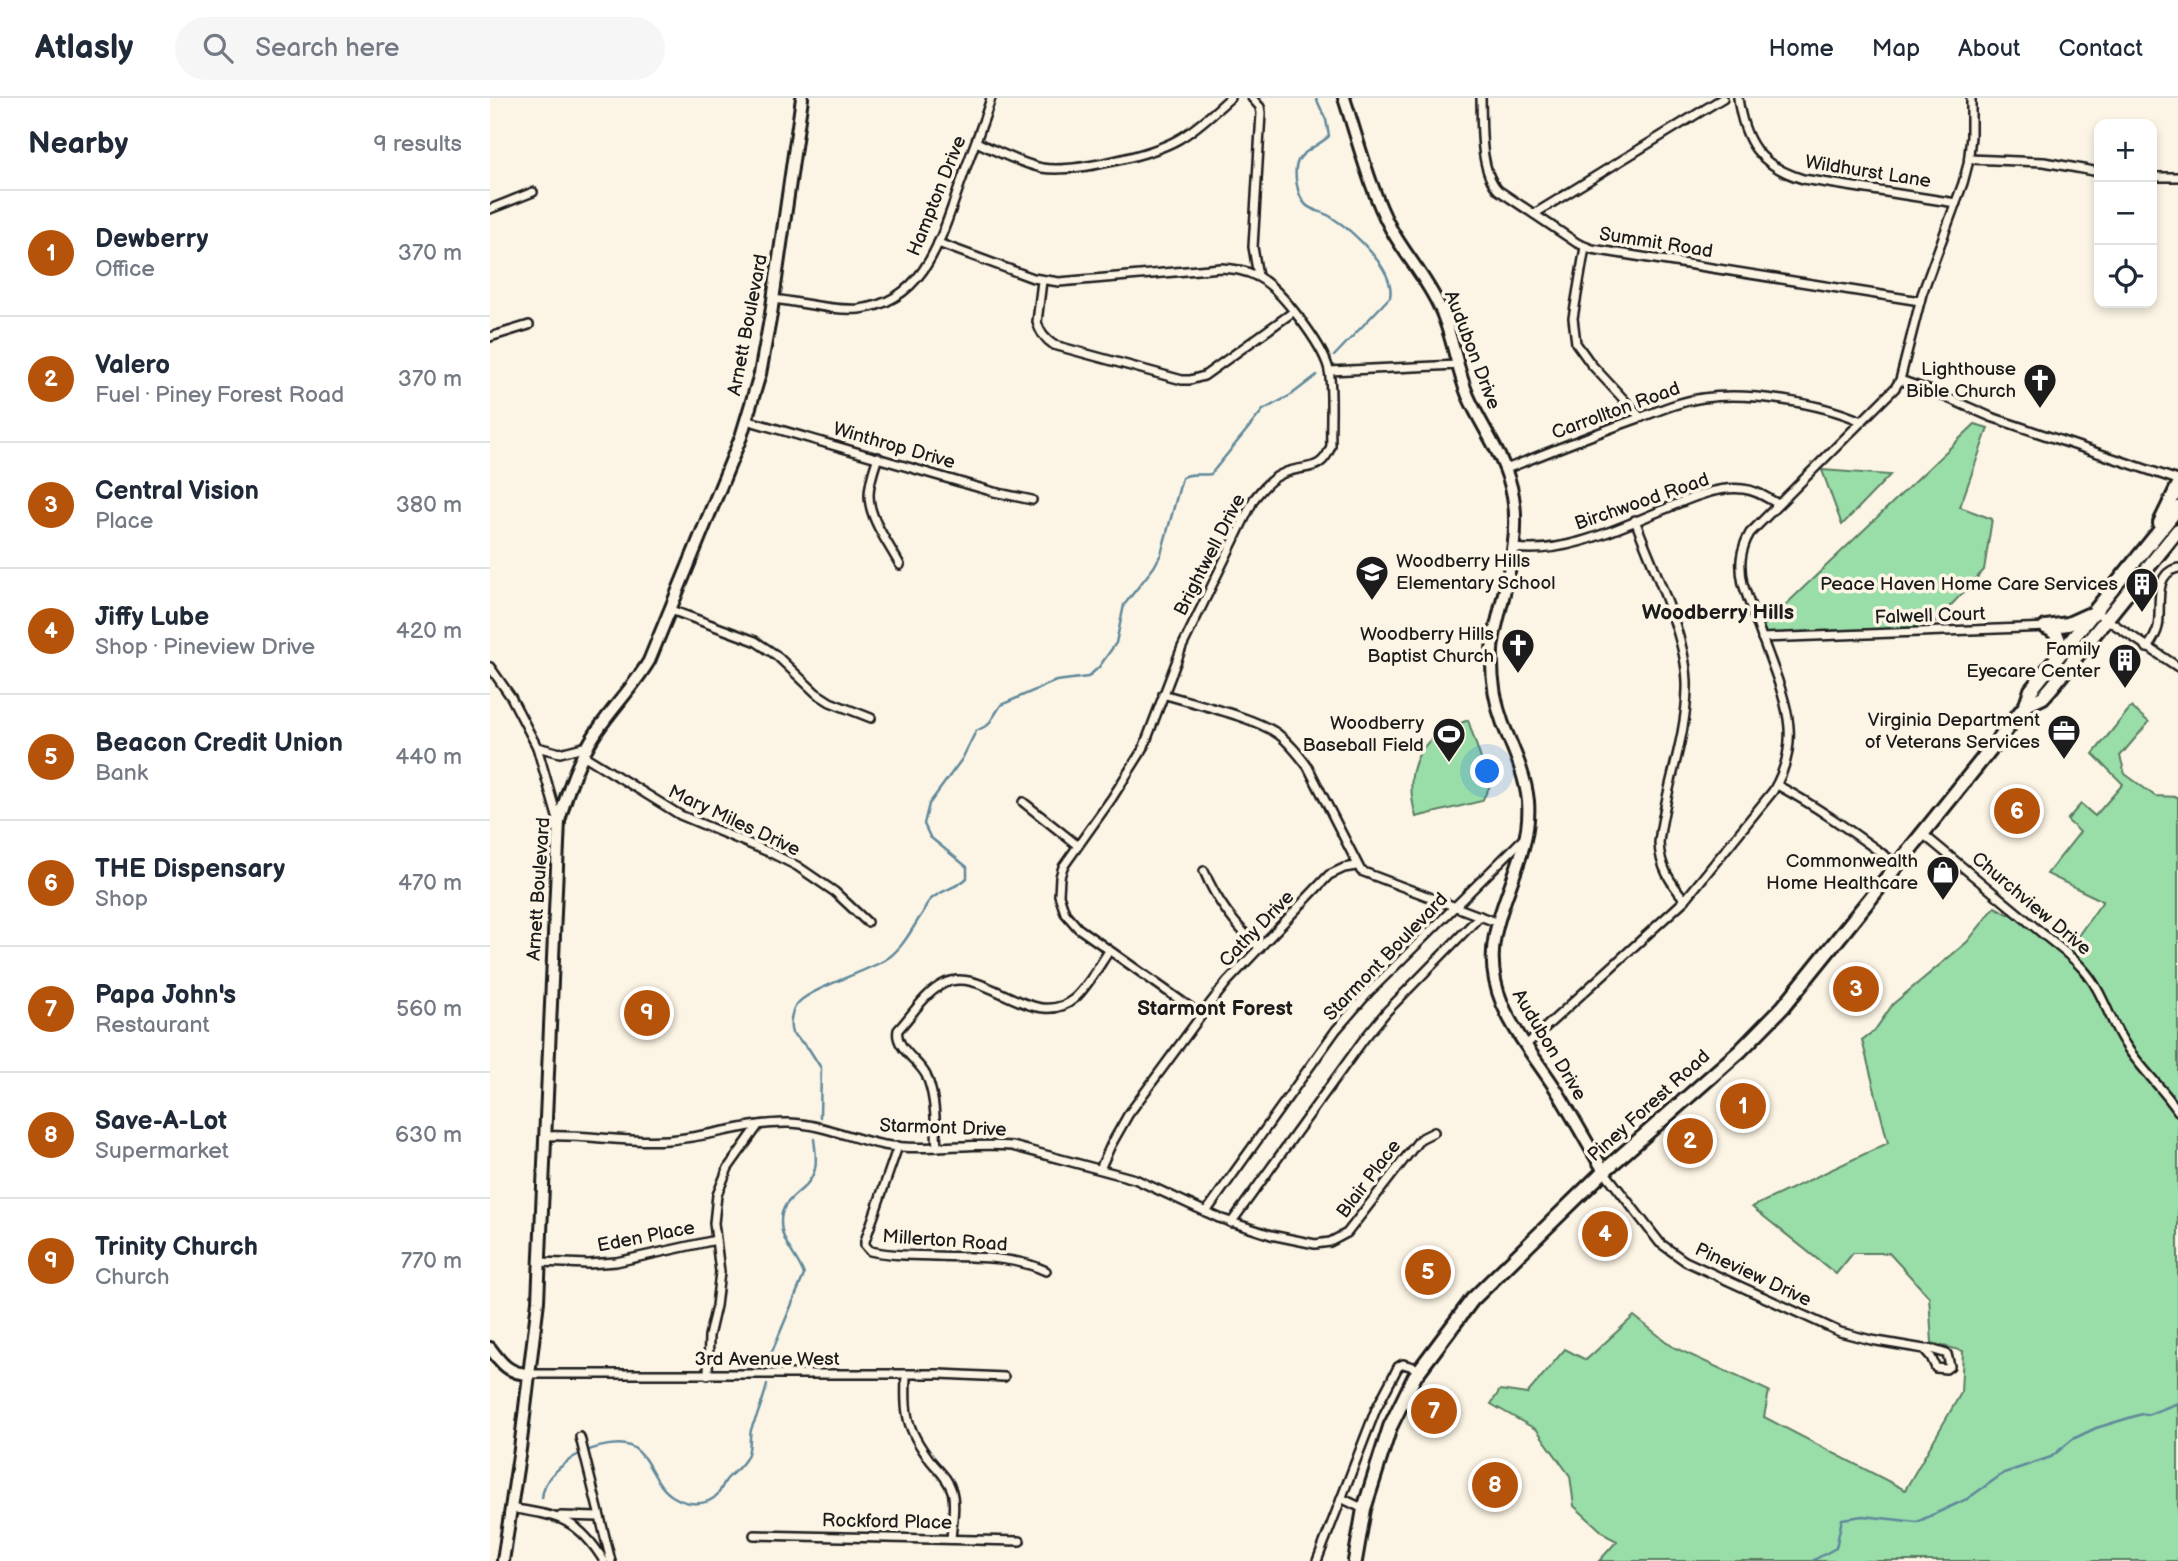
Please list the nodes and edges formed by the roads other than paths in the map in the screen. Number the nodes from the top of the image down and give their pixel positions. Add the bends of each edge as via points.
1 (802, 98) edge
2 (991, 98) edge
3 (1230, 98) edge
4 (1252, 98) edge
5 (1343, 98) edge
6 (1481, 98) edge
7 (1723, 98) edge
8 (1738, 98) edge
9 (1971, 98) edge
10 (976, 142) junction
11 (1969, 159) junction
12 (2094, 171) edge
13 (2157, 177) edge
14 (2178, 177) edge
15 (533, 192) dead end
16 (1956, 203) junction
17 (490, 209) edge
18 (1534, 214) junction
19 (938, 243) junction
20 (1585, 247) junction
21 (1258, 276) junction
22 (1042, 281) junction
23 (774, 299) junction
24 (1920, 301) junction
25 (1293, 312) junction
26 (529, 325) dead end
27 (490, 337) edge
28 (1457, 365) junction
29 (1329, 370) junction
30 (1900, 380) junction
31 (1640, 417) junction
32 (747, 420) junction
33 (1861, 422) junction
34 (878, 457) junction
35 (1506, 469) junction
36 (2178, 480) edge
37 (2178, 486) edge
38 (1032, 500) dead end
39 (1778, 504) junction
40 (2178, 508) edge
41 (1635, 520) junction
42 (2178, 530) edge
43 (2155, 537) junction
44 (1514, 548) junction
45 (900, 565) dead end
46 (2178, 568) edge
47 (671, 610) junction
48 (2095, 611) junction
49 (2103, 623) junction
50 (2046, 626) junction
51 (2076, 629) junction
52 (1762, 638) junction
53 (2147, 648) junction
54 (2054, 662) junction
55 (490, 667) edge
56 (2178, 667) edge
57 (2051, 688) junction
58 (1163, 694) junction
59 (2026, 705) junction
60 (871, 718) dead end
61 (537, 747) junction
62 (585, 751) junction
63 (1777, 785) junction
64 (1023, 802) dead end
65 (559, 821) junction
66 (1923, 834) junction
67 (1526, 836) junction
68 (1077, 845) junction
69 (1898, 865) junction
70 (1356, 866) junction
71 (1203, 871) dead end
72 (1685, 900) junction
73 (1456, 908) junction
74 (1480, 916) junction
75 (867, 922) dead end
76 (1497, 923) junction
77 (1260, 948) junction
78 (1109, 950) junction
79 (1201, 1016) junction
80 (1526, 1045) junction
81 (2178, 1111) edge
82 (758, 1126) junction
83 (1434, 1132) dead end
84 (545, 1136) junction
85 (898, 1146) junction
86 (937, 1147) junction
87 (1100, 1169) junction
88 (1604, 1171) junction
89 (1206, 1212) junction
90 (1231, 1223) junction
91 (716, 1240) junction
92 (540, 1262) junction
93 (1046, 1271) dead end
94 (490, 1348) edge
95 (1924, 1349) dead end
96 (1421, 1369) junction
97 (529, 1374) junction
98 (708, 1374) junction
99 (906, 1374) junction
100 (1004, 1377) dead end
101 (580, 1439) dead end
102 (1341, 1498) junction
103 (510, 1508) junction
104 (1364, 1509) junction
105 (556, 1516) junction
106 (599, 1517) junction
107 (754, 1535) dead end
108 (951, 1539) junction
109 (1020, 1541) dead end
110 (502, 1561) edge
111 (604, 1561) edge
112 (611, 1561) edge
113 (1317, 1561) edge
114 (1355, 1561) edge

1 - 23 main road, Arnett Boulevard
2 - 10 street, Hampton Drive
3 - 10 street via 1176,141 1074,169 1039,167
4 - 21 street via 1261,113 1253,247
5 - 28 main road, Audubon Drive via 1390,228 1438,303
6 - 18 street, Summit Road via 1488,177 1498,190
7 - 18 street
8 - 16 street, Wildhurst Lane via 1751,145 1779,170 1803,179
9 - 11 street
10 - 19 street, Hampton Drive
11 - 12 street via 2045,162
11 - 16 street
13 - 14 street
15 - 17 street
16 - 24 street
18 - 20 street, Summit Road
19 - 22 street
19 - 23 street, Hampton Drive via 915,281 875,305 847,309
20 - 24 street, Summit Road
20 - 31 street via 1573,318 1576,343
21 - 22 street via 1221,268
21 - 25 street, Brightwell Drive
22 - 25 street via 1037,322 1048,341 1182,380 1204,376
23 - 32 main road, Arnett Boulevard
24 - 30 street
25 - 29 street, Brightwell Drive via 1316,340
26 - 27 street
28 - 29 street
28 - 35 main road, Audubon Drive
29 - 58 street, Brightwell Drive via 1328,453 1316,465 1291,470 1271,481 1254,499
30 - 33 street
30 - 36 street via 1991,417
31 - 33 street, Carrollton Road via 1685,401 1738,396 1827,408
31 - 35 street, Carrollton Road
32 - 34 street, Winthrop Drive
32 - 47 main road, Arnett Boulevard
33 - 39 street
34 - 38 street, Winthrop Drive
34 - 45 street via 870,503
35 - 44 main road, Audubon Drive via 1515,510
37 - 43 main road
39 - 41 street, Birchwood Road via 1752,491 1732,489 1694,497
39 - 52 street via 1745,541 1740,560 1742,584
40 - 43 main road, Piney Forest Road
41 - 44 street, Birchwood Road via 1567,545
41 - 72 street via 1685,662 1685,713 1659,843 1667,876
42 - 49 main road, Piney Forest Road
43 - 48 main road, Piney Forest Road
44 - 67 main road, Audubon Drive via 1494,637 1492,672 1502,721 1525,780
46 - 53 street via 2167,572 2160,584 2157,629
47 - 60 street via 755,641 830,702
47 - 62 main road, Arnett Boulevard via 640,677
48 - 49 street
48 - 50 main road via 2068,624
48 - 51 main road, Piney Forest Road
49 - 51 street, Falwell Court
49 - 53 street
49 - 57 main road, Piney Forest Road
50 - 51 street, Falwell Court
50 - 52 street, Falwell Court
50 - 54 main road via 2059,637
51 - 54 main road, Piney Forest Road
51 - 57 main road via 2077,647 2051,679
52 - 63 street via 1789,718 1788,754
53 - 56 street
54 - 59 main road, Piney Forest Road via 2031,690
55 - 61 street
57 - 59 main road, Piney Forest Road
58 - 68 street, Brightwell Drive via 1143,749
58 - 70 street via 1258,724 1282,737 1308,767
59 - 66 main road, Piney Forest Road
61 - 62 street via 560,753
61 - 65 street
62 - 65 main road, Arnett Boulevard
62 - 75 street, Mary Miles Drive via 680,815 797,866
63 - 69 street
63 - 72 street
64 - 68 street
65 - 84 main road, Arnett Boulevard
66 - 69 main road, Piney Forest Road
66 - 81 street, Churchview Drive via 2085,970 2126,1045
67 - 73 street, Starmont Boulevard
67 - 76 main road, Audubon Drive
68 - 78 street, Brightwell Drive via 1060,877 1062,905 1078,928
69 - 88 main road, Piney Forest Road via 1775,1015
70 - 73 street via 1367,875
70 - 77 street, Cathy Drive via 1329,875
71 - 77 street via 1232,920
72 - 80 street
73 - 74 street
73 - 89 street, Starmont Boulevard via 1336,1030
74 - 76 street
74 - 90 street, Starmont Boulevard via 1364,1039
76 - 80 main road, Audubon Drive via 1492,956 1496,991
77 - 79 street, Cathy Drive
78 - 79 street, Brightwell Drive
78 - 86 street via 1078,995 1066,1004 1049,1008 1030,1005 958,980 934,990 898,1030 898,1040 926,1074
79 - 87 street, Cathy Drive via 1128,1115
80 - 88 main road, Audubon Drive
82 - 84 street, Starmont Drive via 667,1140
82 - 85 street, Starmont Drive via 808,1125
82 - 91 street via 720,1183 714,1211
83 - 90 street, Blair Place via 1420,1139 1354,1227 1339,1238 1315,1244
84 - 92 main road, Arnett Boulevard
85 - 86 street, Starmont Drive
85 - 93 street, Millerton Road via 865,1241 867,1249 1002,1259
86 - 87 street, Starmont Drive via 1012,1146
87 - 89 street, Starmont Drive via 1135,1179
88 - 95 street, Pineview Drive via 1660,1243 1685,1261 1840,1332
88 - 96 main road, Piney Forest Road via 1472,1300
89 - 90 street, Blair Place
91 - 92 street, Eden Place via 616,1262
91 - 98 street via 720,1272
92 - 97 main road, Arnett Boulevard
94 - 97 main road via 508,1369
96 - 102 street via 1398,1367
96 - 104 main road, Piney Forest Road via 1390,1427
97 - 98 street, 3rd Avenue West
97 - 103 main road, Arnett Boulevard
98 - 99 street, 3rd Avenue West
99 - 100 street, 3rd Avenue West
99 - 108 street via 911,1431 951,1490
101 - 106 street
102 - 104 street
102 - 113 street
103 - 105 street
103 - 110 main road, Arnett Boulevard
104 - 114 main road, Piney Forest Road
105 - 106 street
105 - 111 street via 582,1532
106 - 112 street
107 - 108 street, Rockford Place
108 - 109 street, Rockford Place

